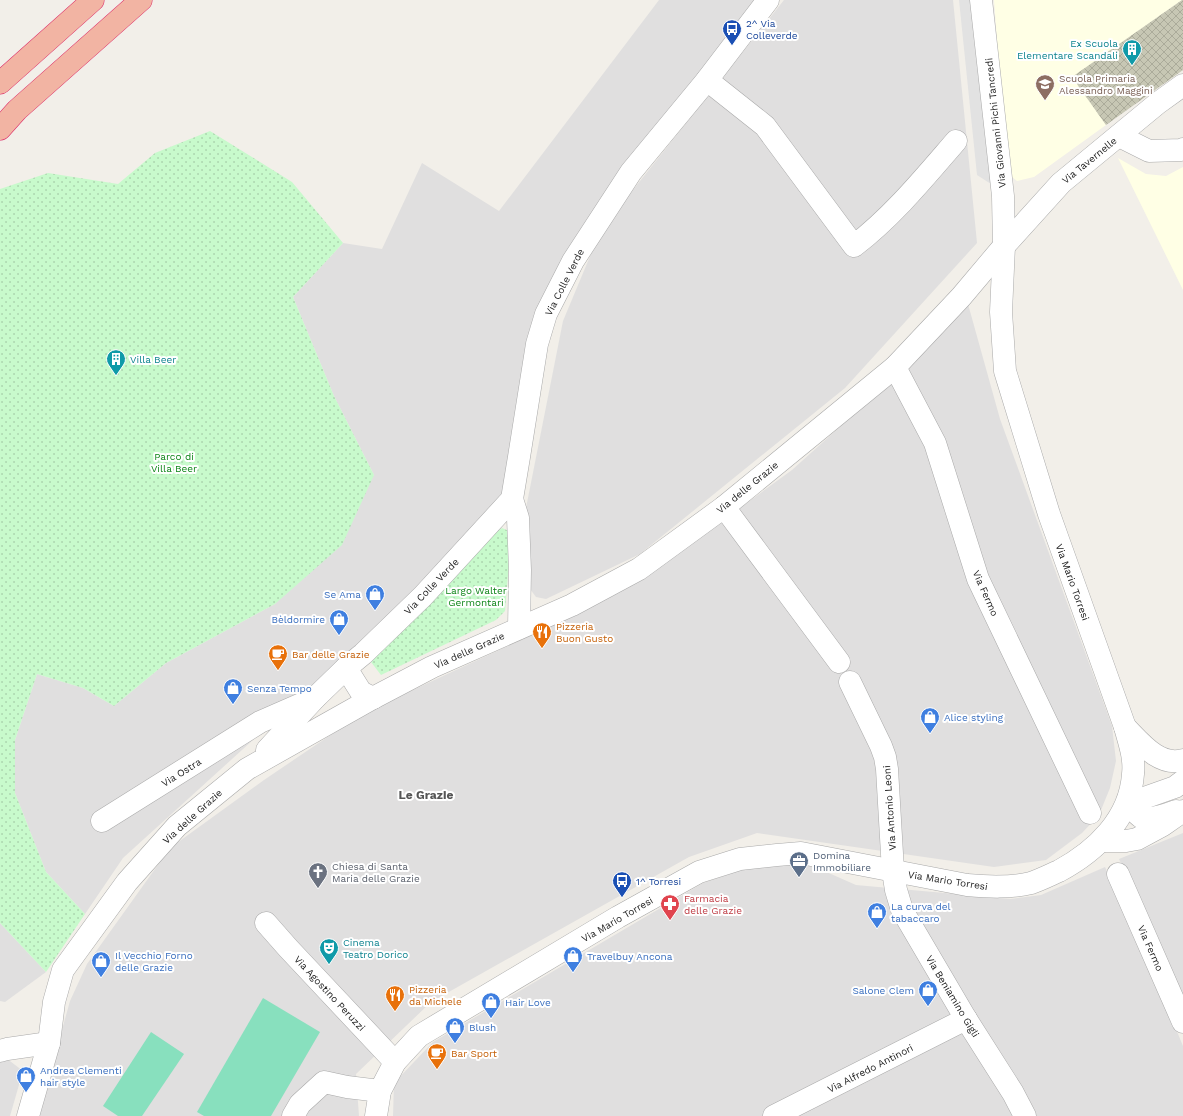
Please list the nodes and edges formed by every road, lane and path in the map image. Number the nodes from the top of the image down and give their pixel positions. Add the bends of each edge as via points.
1 (93, 0) edge
2 (141, 0) edge
3 (768, 0) edge
4 (981, 0) edge
5 (707, 80) junction
6 (0, 82) edge
7 (1183, 84) edge
8 (0, 129) edge
9 (1119, 136) junction
10 (956, 141) dead end
11 (1183, 149) edge
12 (1004, 246) junction
13 (895, 367) junction
14 (512, 499) junction
15 (724, 507) junction
16 (519, 628) junction
17 (839, 662) dead end
18 (346, 668) junction
19 (850, 682) dead end
20 (314, 698) junction
21 (373, 698) junction
22 (260, 722) junction
23 (1125, 727) junction
24 (273, 744) junction
25 (1183, 760) edge
26 (247, 769) junction
27 (1183, 781) edge
28 (1127, 804) junction
29 (1183, 808) edge
30 (1183, 811) edge
31 (1090, 813) dead end
32 (102, 821) dead end
33 (1102, 840) junction
34 (893, 871) junction
35 (1118, 874) dead end
36 (266, 923) dead end
37 (966, 1019) junction
38 (1183, 1022) edge
39 (49, 1043) junction
40 (0, 1051) edge
41 (395, 1062) junction
42 (380, 1091) junction
43 (28, 1116) edge
44 (293, 1116) edge
45 (376, 1116) edge
46 (775, 1116) edge
47 (1025, 1116) edge

1 - 6 highway
2 - 8 highway via 17,110
3 - 5 street, Via Colle Verde
4 - 12 street, Via Giovanni Pichi Tancredi via 1003,196
5 - 10 street via 765,126 854,246 906,199
5 - 14 street, Via Colle Verde via 631,172 573,261 546,314 537,344
7 - 9 street, Via Tavernelle
9 - 11 street via 1149,151
9 - 12 street, Via Tavernelle via 1061,183
12 - 13 street, Via delle Grazie via 962,296
12 - 23 street, Via Mario Torresi via 1001,312 1004,371 1049,514
13 - 15 street, Via delle Grazie
13 - 31 street, Via Fermo via 935,443 978,579
14 - 16 street, Via Colle Verde via 518,518
14 - 18 street, Via Colle Verde via 423,596
15 - 16 street, Via delle Grazie via 639,569
15 - 17 street
16 - 21 street, Via delle Grazie via 432,667
18 - 20 street, Via Colle Verde
18 - 21 street via 361,692
19 - 34 street, Via Antonio Leoni via 885,757
20 - 22 street, Via Ostra
20 - 24 street, Via Colle Verde
21 - 26 street, Via delle Grazie
22 - 24 street
22 - 32 street, Via Ostra
23 - 25 street via 1153,754 1166,760
23 - 28 street, Via Mario Torresi via 1132,750 1134,773
24 - 26 street, Via Colle Verde
26 - 39 street, Via delle Grazie via 177,826 127,882 63,970 54,1002
27 - 28 street via 1175,787
28 - 29 street via 1141,817 1166,815
28 - 33 street, Via Mario Torresi via 1117,822
30 - 33 street via 1137,839
33 - 34 street, Via Mario Torresi via 1070,865 1050,875 1010,886 967,885
34 - 37 street, Via Beniamino Gigli via 902,910
34 - 41 street, Via Mario Torresi via 801,854 740,859 699,872 618,917 419,1036
35 - 38 street, Via Fermo
36 - 41 street, Via Agostino Peruzzi
37 - 46 street, Via Alfredo Antinori
37 - 47 street, Via Beniamino Gigli
39 - 40 street
39 - 43 street, Via delle Grazie
41 - 42 street, Via Mario Torresi
42 - 44 street via 324,1082 300,1104
42 - 45 street, Via Mario Torresi

